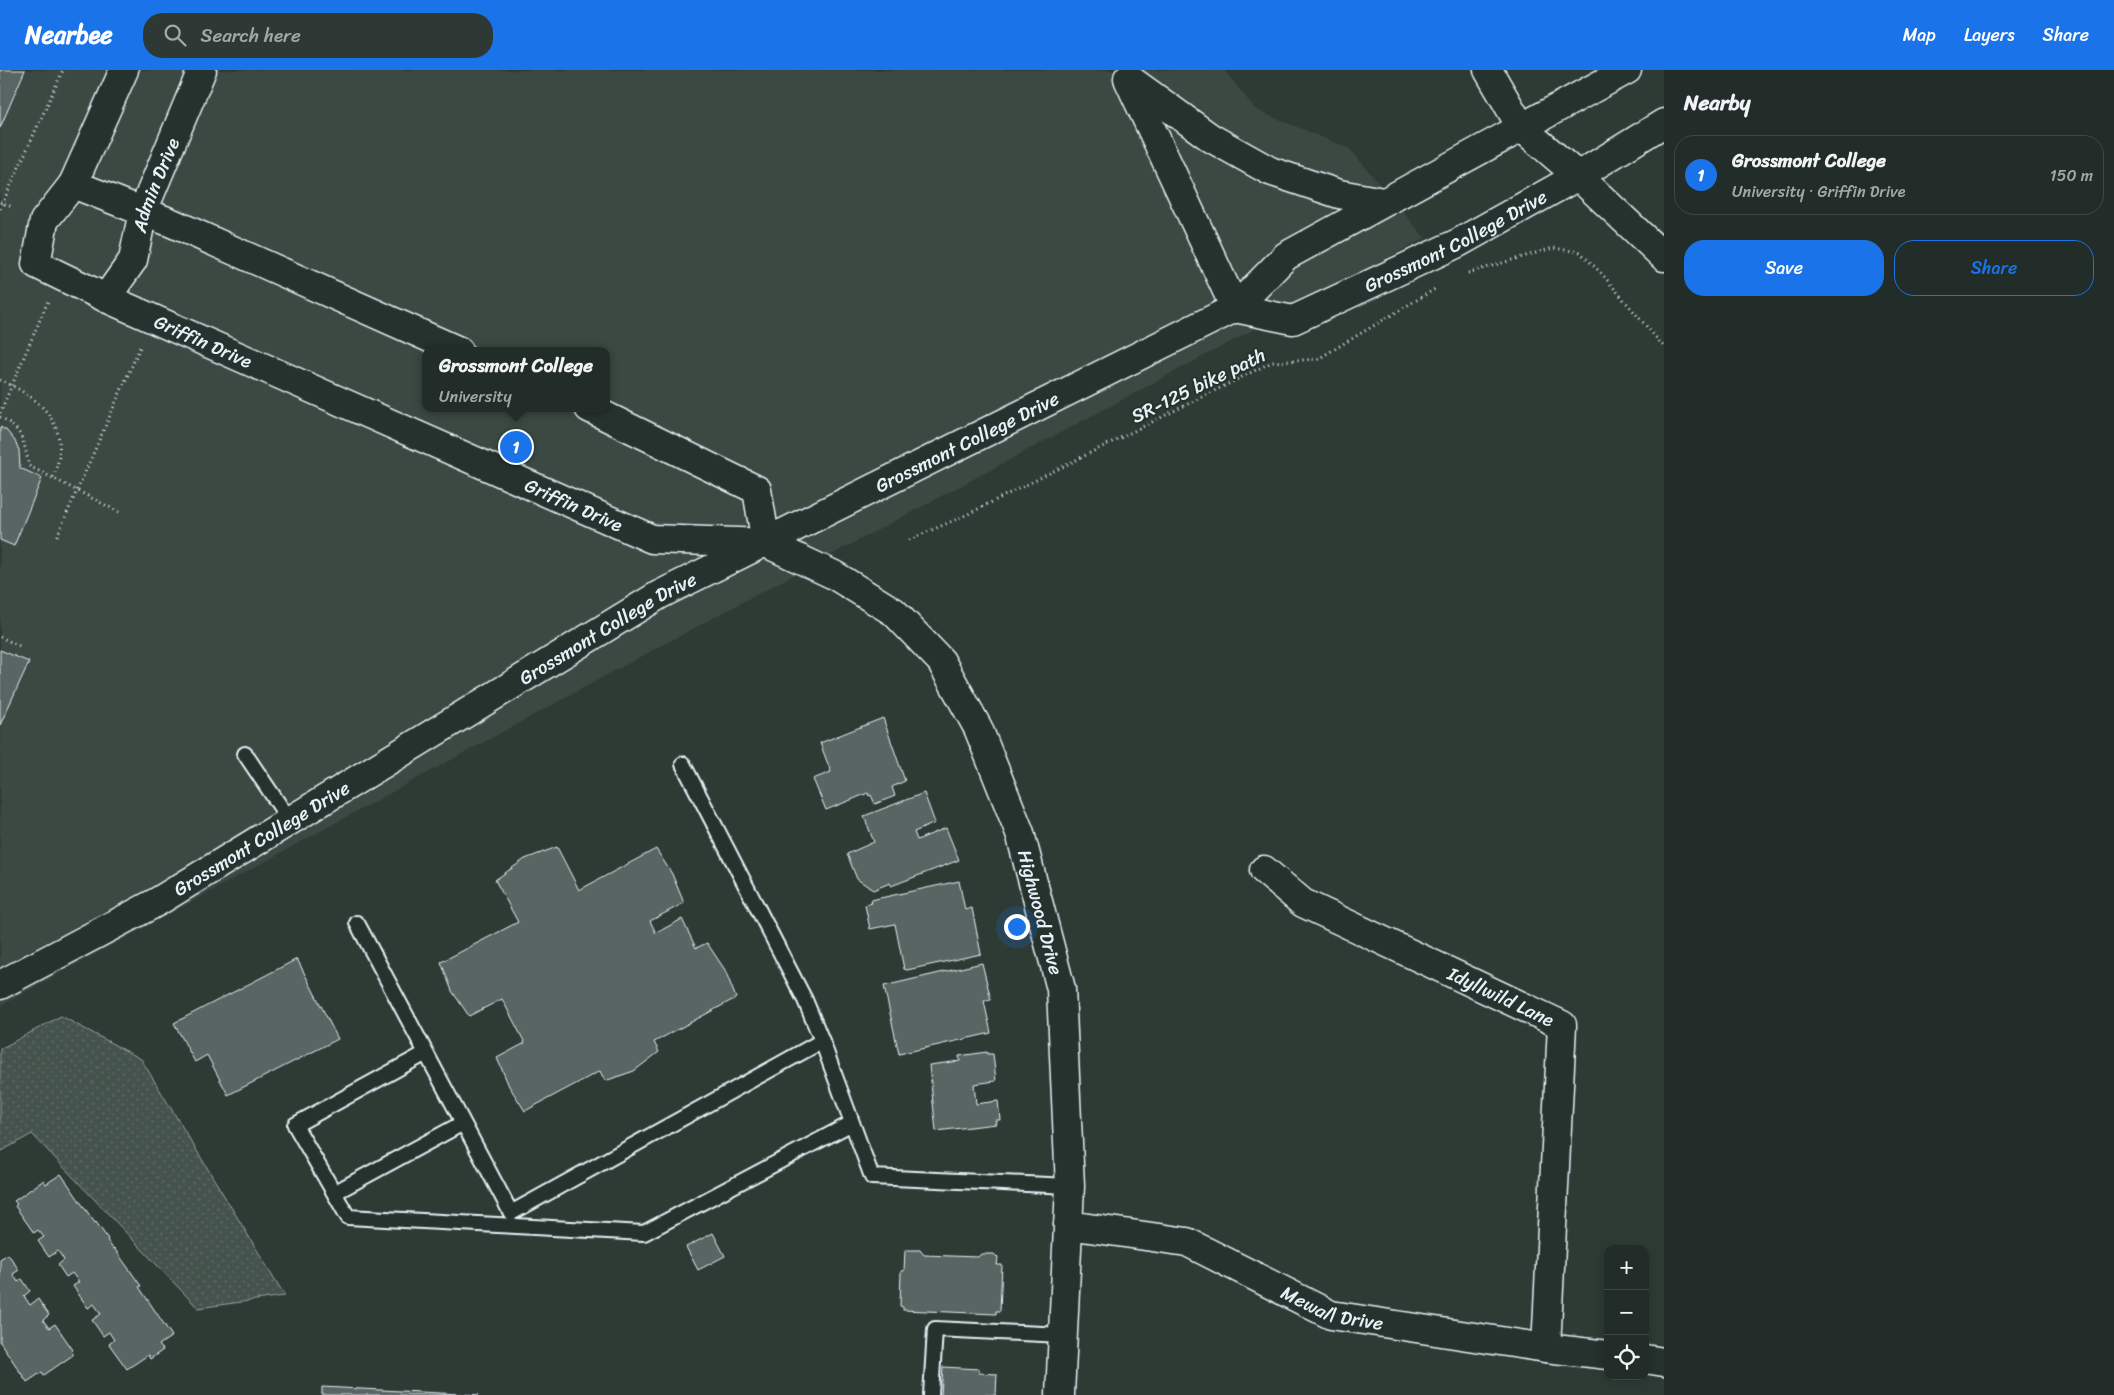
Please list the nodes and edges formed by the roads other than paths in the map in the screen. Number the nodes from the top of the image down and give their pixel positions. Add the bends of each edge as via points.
1 (124, 70) edge
2 (202, 70) edge
3 (1488, 70) edge
4 (1627, 70) edge
5 (1125, 74) edge
6 (1664, 123) edge
7 (1521, 127) junction
8 (1578, 176) junction
9 (73, 184) junction
10 (1383, 202) junction
11 (143, 211) junction
12 (1664, 257) edge
13 (106, 298) junction
14 (1235, 308) junction
15 (451, 347) edge
16 (597, 412) edge
17 (766, 543) junction
18 (245, 754) dead end
19 (683, 764) dead end
20 (290, 821) junction
21 (1264, 870) dead end
22 (357, 923) dead end
23 (0, 985) edge
24 (822, 1041) junction
25 (426, 1053) junction
26 (463, 1123) junction
27 (852, 1123) junction
28 (1070, 1186) junction
29 (334, 1194) junction
30 (510, 1219) junction
31 (1068, 1225) junction
32 (1063, 1336) junction
33 (1546, 1348) junction
34 (1604, 1355) edge
35 (1649, 1360) edge
36 (1664, 1362) edge
37 (931, 1395) edge
38 (1060, 1395) edge

1 - 9 main road
2 - 11 main road, Admin Drive
3 - 7 main road
4 - 7 main road, Grossmont College Drive
5 - 10 main road via 1211,138 1270,171 1339,194
5 - 14 main road
6 - 8 main road, Grossmont College Drive
7 - 8 main road
7 - 10 main road, Grossmont College Drive
8 - 12 main road
8 - 14 main road, Grossmont College Drive via 1458,243 1294,320
9 - 11 main road
9 - 13 main road, Griffin Drive via 44,221 36,264
10 - 14 main road, Grossmont College Drive via 1286,256
11 - 13 main road, Admin Drive via 133,260
11 - 15 main road
13 - 17 main road, Griffin Drive via 652,539
14 - 17 main road, Grossmont College Drive
16 - 17 main road via 756,490
17 - 20 main road, Grossmont College Drive via 659,594
17 - 28 main road, Highwood Drive via 834,575 894,612 941,661 978,728 1020,833 1061,989
18 - 20 lane
19 - 24 lane via 805,1000
20 - 23 main road, Grossmont College Drive via 158,902
21 - 33 main road, Idyllwild Lane via 1303,903 1562,1025
22 - 25 lane
24 - 27 lane
24 - 30 lane
25 - 26 lane
25 - 29 lane via 295,1125
26 - 29 lane
26 - 30 lane
27 - 28 lane via 872,1177
27 - 30 lane via 644,1233
28 - 31 main road, Highwood Drive
29 - 30 lane via 348,1217
31 - 32 main road, Highwood Drive
31 - 33 main road, Mewall Drive via 1187,1242 1331,1315
32 - 37 lane via 935,1329
32 - 38 main road, Highwood Drive
33 - 34 main road, Mewall Drive
35 - 36 main road

